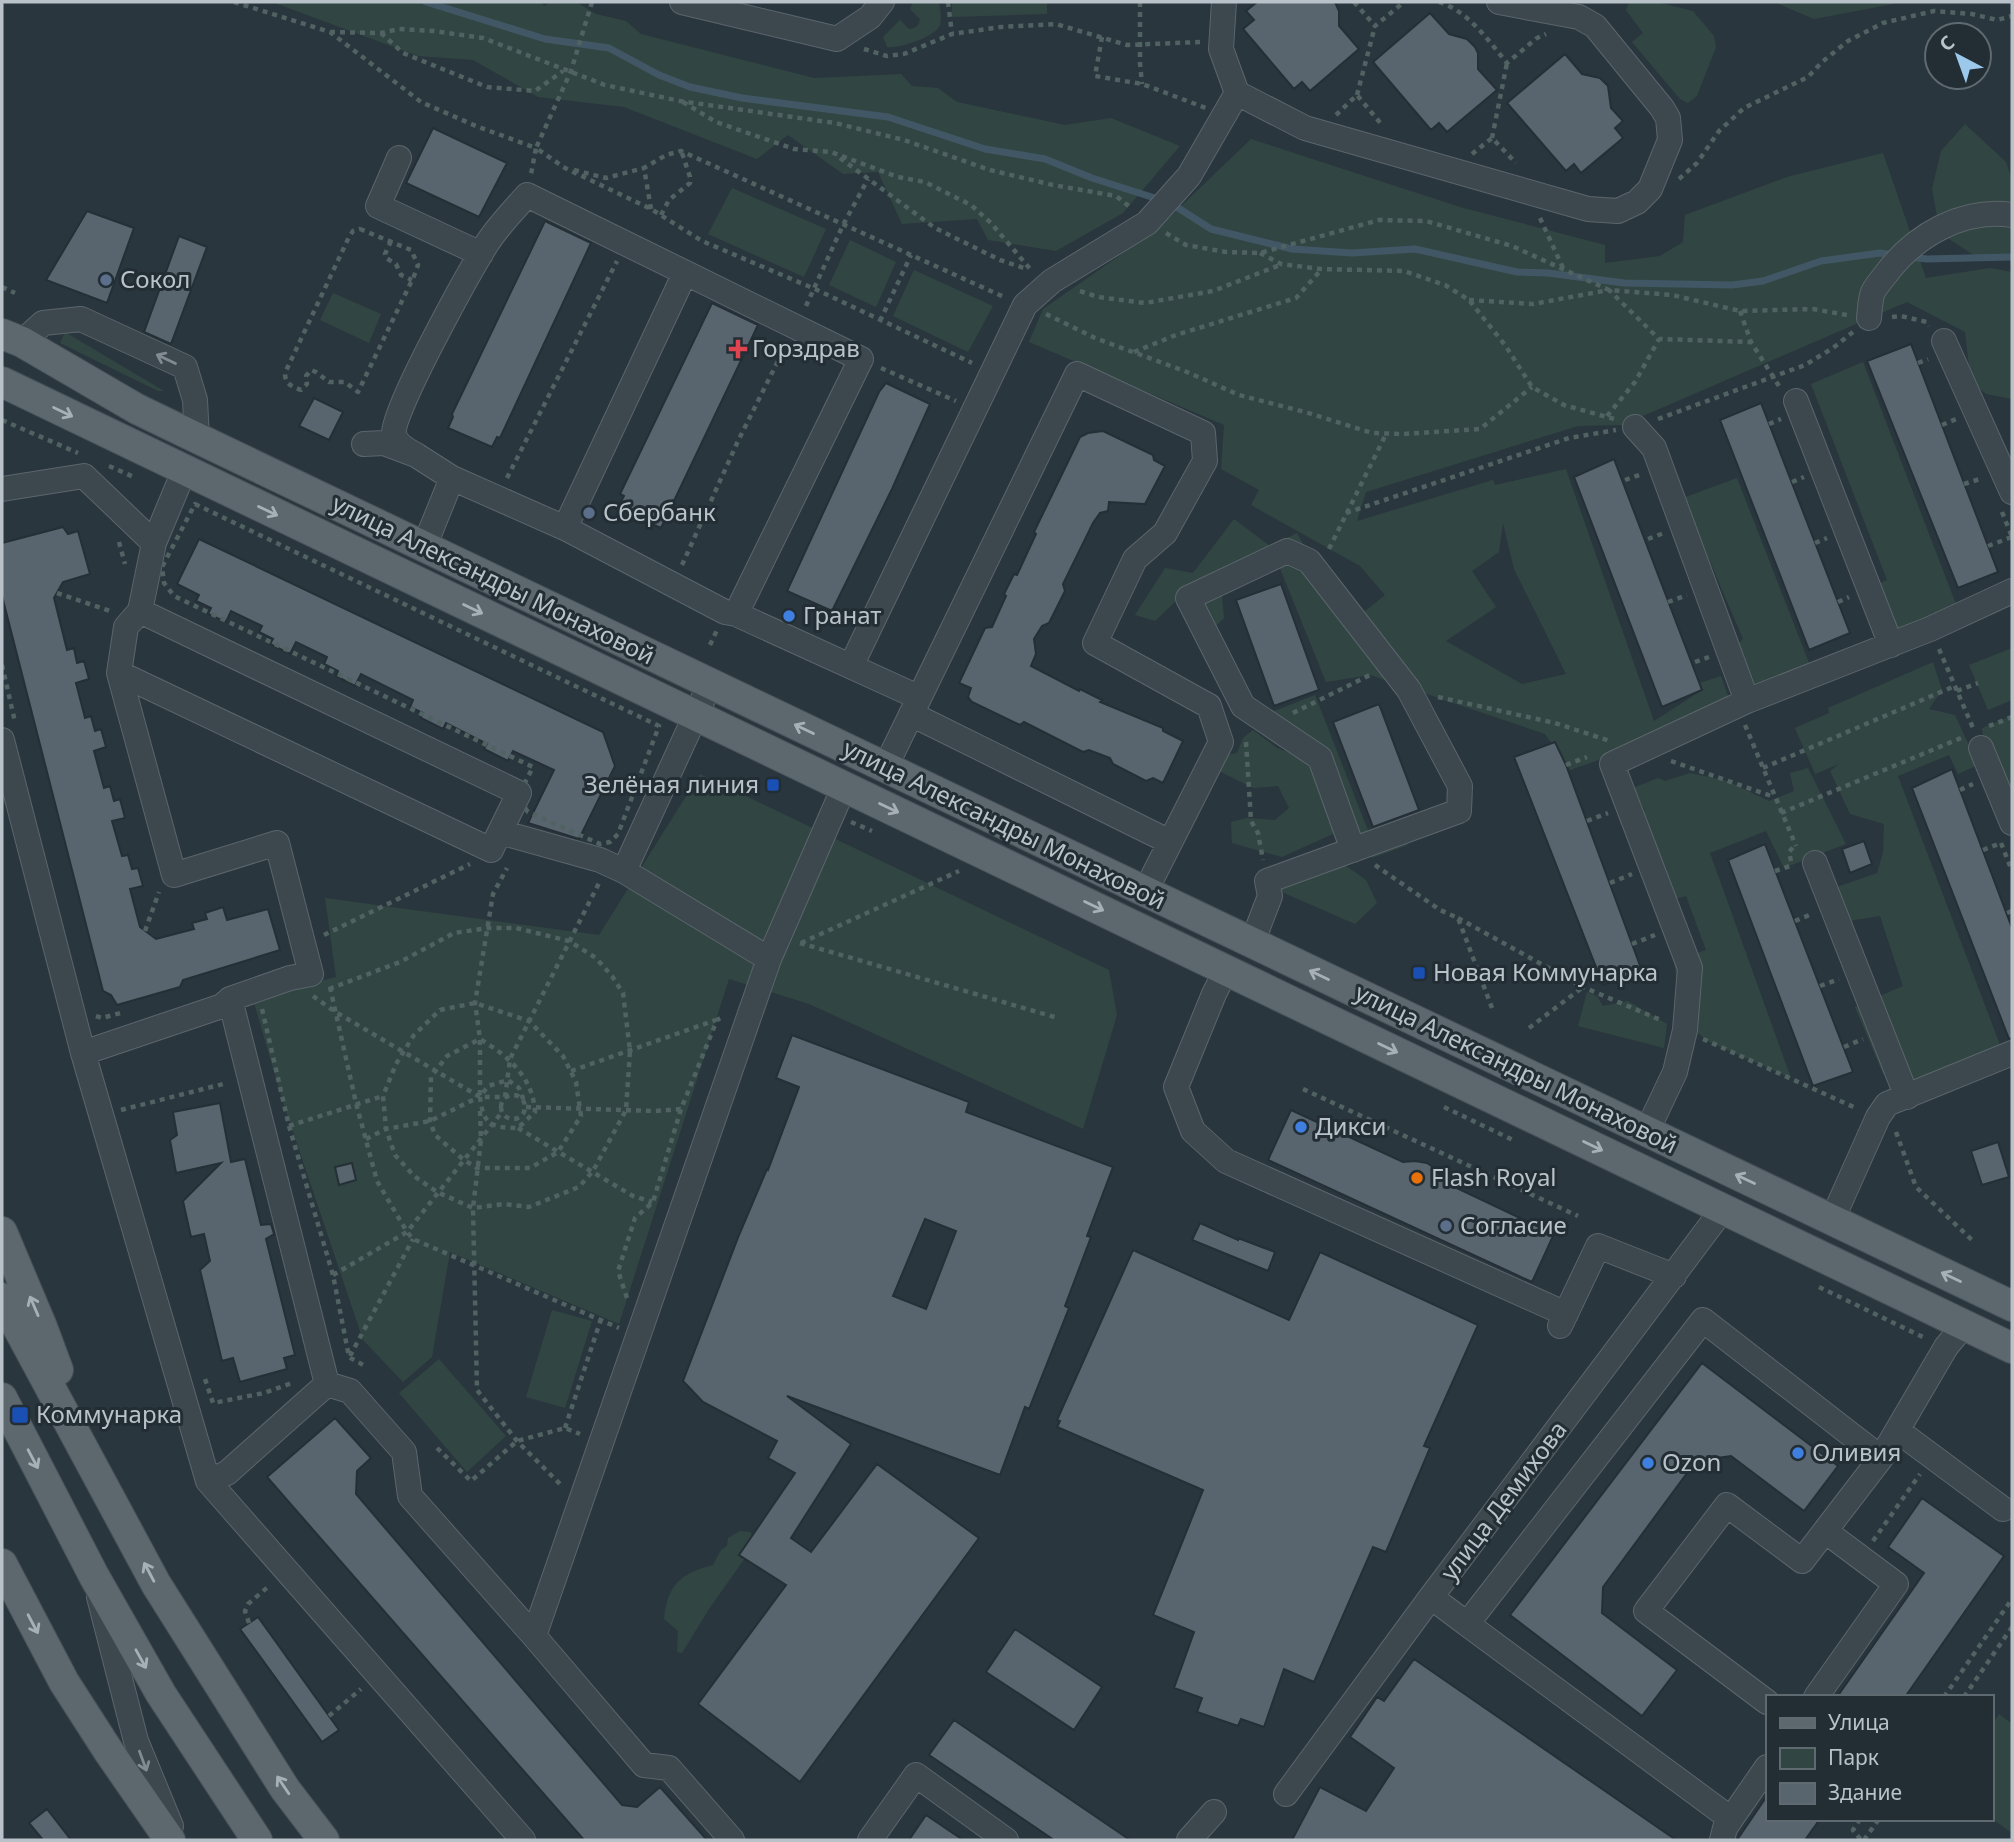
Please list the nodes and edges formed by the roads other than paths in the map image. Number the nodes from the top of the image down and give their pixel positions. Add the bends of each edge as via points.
1 (682, 2) edge
2 (882, 2) edge
3 (1224, 2) edge
4 (1499, 2) edge
5 (1237, 93) junction
6 (399, 158) dead end
7 (2012, 215) edge
8 (481, 254) junction
9 (685, 274) junction
10 (1869, 318) road end
11 (12, 338) edge
12 (1944, 341) dead end
13 (2, 382) edge
14 (1796, 401) dead end
15 (1635, 427) road end
16 (197, 438) junction
17 (365, 444) dead end
18 (416, 456) junction
19 (184, 471) junction
20 (452, 478) junction
21 (2, 489) edge
22 (2012, 492) edge
23 (565, 527) junction
24 (154, 543) junction
25 (424, 547) junction
26 (2012, 591) edge
27 (140, 611) junction
28 (736, 614) junction
29 (1891, 645) junction
30 (851, 666) junction
31 (119, 673) junction
32 (710, 684) junction
33 (1747, 701) junction
34 (914, 706) junction
35 (695, 716) junction
36 (2, 740) edge
37 (1978, 740) road end
38 (885, 768) junction
39 (844, 787) junction
40 (499, 832) junction
41 (2007, 833) edge
42 (1170, 842) junction
43 (1353, 850) junction
44 (1802, 869) road end
45 (624, 871) junction
46 (1145, 892) junction
47 (1252, 943) junction
48 (769, 959) junction
49 (1226, 970) junction
50 (233, 1011) junction
51 (83, 1053) junction
52 (2012, 1053) edge
53 (1891, 1106) junction
54 (1647, 1131) junction
55 (1723, 1209) junction
56 (1832, 1220) junction
57 (2, 1232) edge
58 (1674, 1276) junction
59 (2, 1298) edge
60 (2012, 1306) edge
61 (1964, 1325) junction
62 (2012, 1348) edge
63 (327, 1384) junction
64 (2, 1398) edge
65 (1898, 1431) junction
66 (1881, 1458) junction
67 (91, 1462) junction
68 (208, 1481) junction
69 (2003, 1509) dead end
70 (1825, 1531) junction
71 (2, 1564) edge
72 (94, 1576) junction
73 (1431, 1597) junction
74 (1467, 1624) junction
75 (534, 1636) junction
76 (1817, 1695) edge
77 (1766, 1701) edge
78 (1766, 1769) edge
79 (1286, 1794) dead end
80 (1214, 1812) dead end
81 (1726, 1829) edge
82 (170, 1840) edge
83 (178, 1840) edge
84 (257, 1840) edge
85 (324, 1840) edge
86 (523, 1840) edge
87 (732, 1840) edge
88 (870, 1840) edge
89 (1006, 1840) edge
90 (1189, 1840) edge

1 - 2 street via 838,39 870,17
3 - 5 street via 1221,49
4 - 5 street via 1579,17 1595,26 1662,108 1670,140 1650,188 1637,202 1618,211 1588,209 1520,179 1305,128
5 - 30 street via 1189,176 1041,273 1013,307
6 - 8 street via 378,206
7 - 10 street via 1994,212 1954,221 1920,238 1872,292
8 - 9 street via 527,195
8 - 18 street via 407,391 394,426 399,444
9 - 23 street
9 - 28 street via 861,359
11 - 16 main road, улица Александры Монаховой
16 -> 11 street via 195,400 185,367 80,319 43,323
12 - 22 street
13 -> 19 main road, улица Александры Монаховой
14 - 29 street
15 - 33 street via 1654,448
16 - 25 main road, улица Александры Монаховой
17 - 18 street via 384,443
18 - 20 street
19 - 24 street
19 -> 35 main road, улица Александры Монаховой
20 - 23 street
20 - 25 street
21 - 24 street via 84,476
23 - 28 street
24 - 27 street
25 - 32 main road, улица Александры Монаховой
26 - 29 street
27 - 31 street via 126,628
27 - 40 street via 519,793
28 - 30 street
29 - 33 street
30 - 34 street
31 - 40 street via 491,850
31 - 50 street via 174,875 277,843 311,974 290,978
32 - 35 street
38 -> 32 main road, улица Александры Монаховой
33 - 54 street via 1612,764 1690,968 1685,1030 1675,1072
34 - 38 street
34 - 42 street
34 - 42 street via 1077,374 1203,433 1205,460 1165,533 1135,559 1095,643 1209,706 1221,742
35 - 39 main road, улица Александры Монаховой
35 - 45 street
36 - 51 street
37 - 41 street
38 - 46 main road, улица Александры Монаховой
39 - 48 street
39 -> 49 main road, улица Александры Монаховой
40 - 45 street
42 - 46 street
43 - 43 street via 1459,811 1460,786 1409,690 1309,561 1287,551 1188,598 1243,706 1320,758
43 - 47 street via 1267,881 1270,895
44 - 53 street
45 - 48 street
46 - 47 main road, улица Александры Монаховой
54 -> 47 main road, улица Александры Монаховой
48 - 75 street
49 -> 55 main road, улица Александры Монаховой
49 - 58 street via 1176,1087 1194,1131 1226,1161 1563,1320 1598,1246
50 - 51 street via 222,1006
50 - 63 street
51 - 68 street
52 - 53 street
53 - 56 street
56 -> 54 main road, улица Александры Монаховой
55 - 58 street, улица Демихова
55 - 61 main road, улица Александры Монаховой
60 -> 56 main road, улица Александры Монаховой
67 -> 57 main road via 43,1328
58 - 73 street, улица Демихова
59 - 67 main road
61 - 62 main road, улица Александры Монаховой
61 - 65 street via 1946,1347
63 - 68 street via 227,1473
63 - 75 street via 350,1391 404,1452 410,1496
64 -> 72 main road
65 - 66 street
65 - 69 street
66 - 70 street
66 - 74 street via 1703,1320
85 -> 67 main road via 285,1789 205,1665
68 - 86 street
70 - 76 street via 1895,1584
70 - 77 street via 1802,1562 1727,1505 1646,1611
71 -> 82 main road via 64,1682
72 -> 83 street via 136,1741
72 -> 84 main road via 160,1694
73 - 74 street
73 - 79 street, улица Демихова
74 - 81 street
75 - 87 street via 643,1765 668,1768
78 - 81 street
80 - 90 street
88 - 89 street via 916,1775

